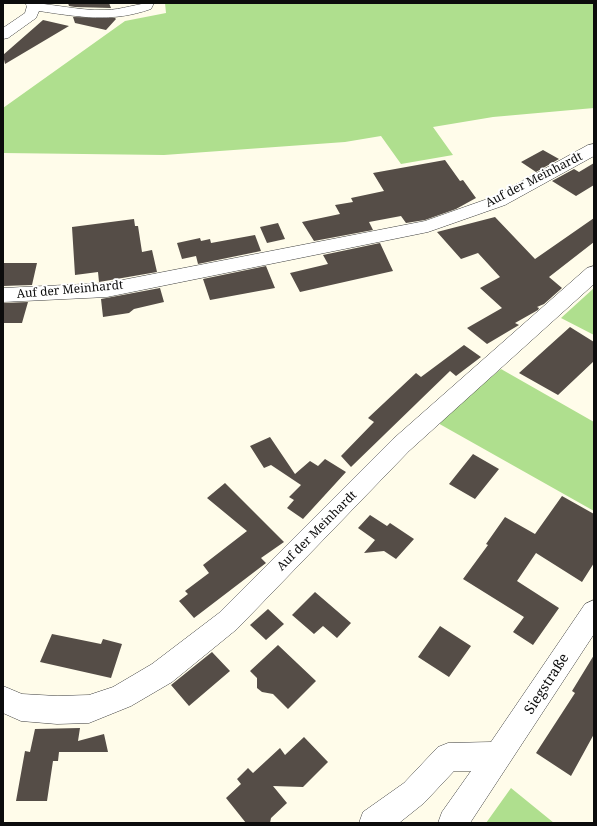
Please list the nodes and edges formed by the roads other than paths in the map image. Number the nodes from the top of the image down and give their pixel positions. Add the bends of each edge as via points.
1 (147, 3) edge
2 (33, 4) edge
3 (3, 35) edge
4 (594, 149) edge
5 (594, 273) edge
6 (3, 295) edge
7 (594, 612) edge
8 (3, 699) edge
9 (499, 756) junction
10 (374, 823) edge
11 (453, 823) edge

1 - 2 street via 136,10 113,15
2 - 3 street via 31,15
4 - 6 street, Auf der Meinhardt via 499,201 428,226 106,290
5 - 8 street, Auf der Meinhardt via 402,445 228,621 162,673 121,697 89,709 21,707
7 - 9 street, Siegstraße
9 - 10 street via 448,758 414,793
9 - 11 street, Siegstraße

